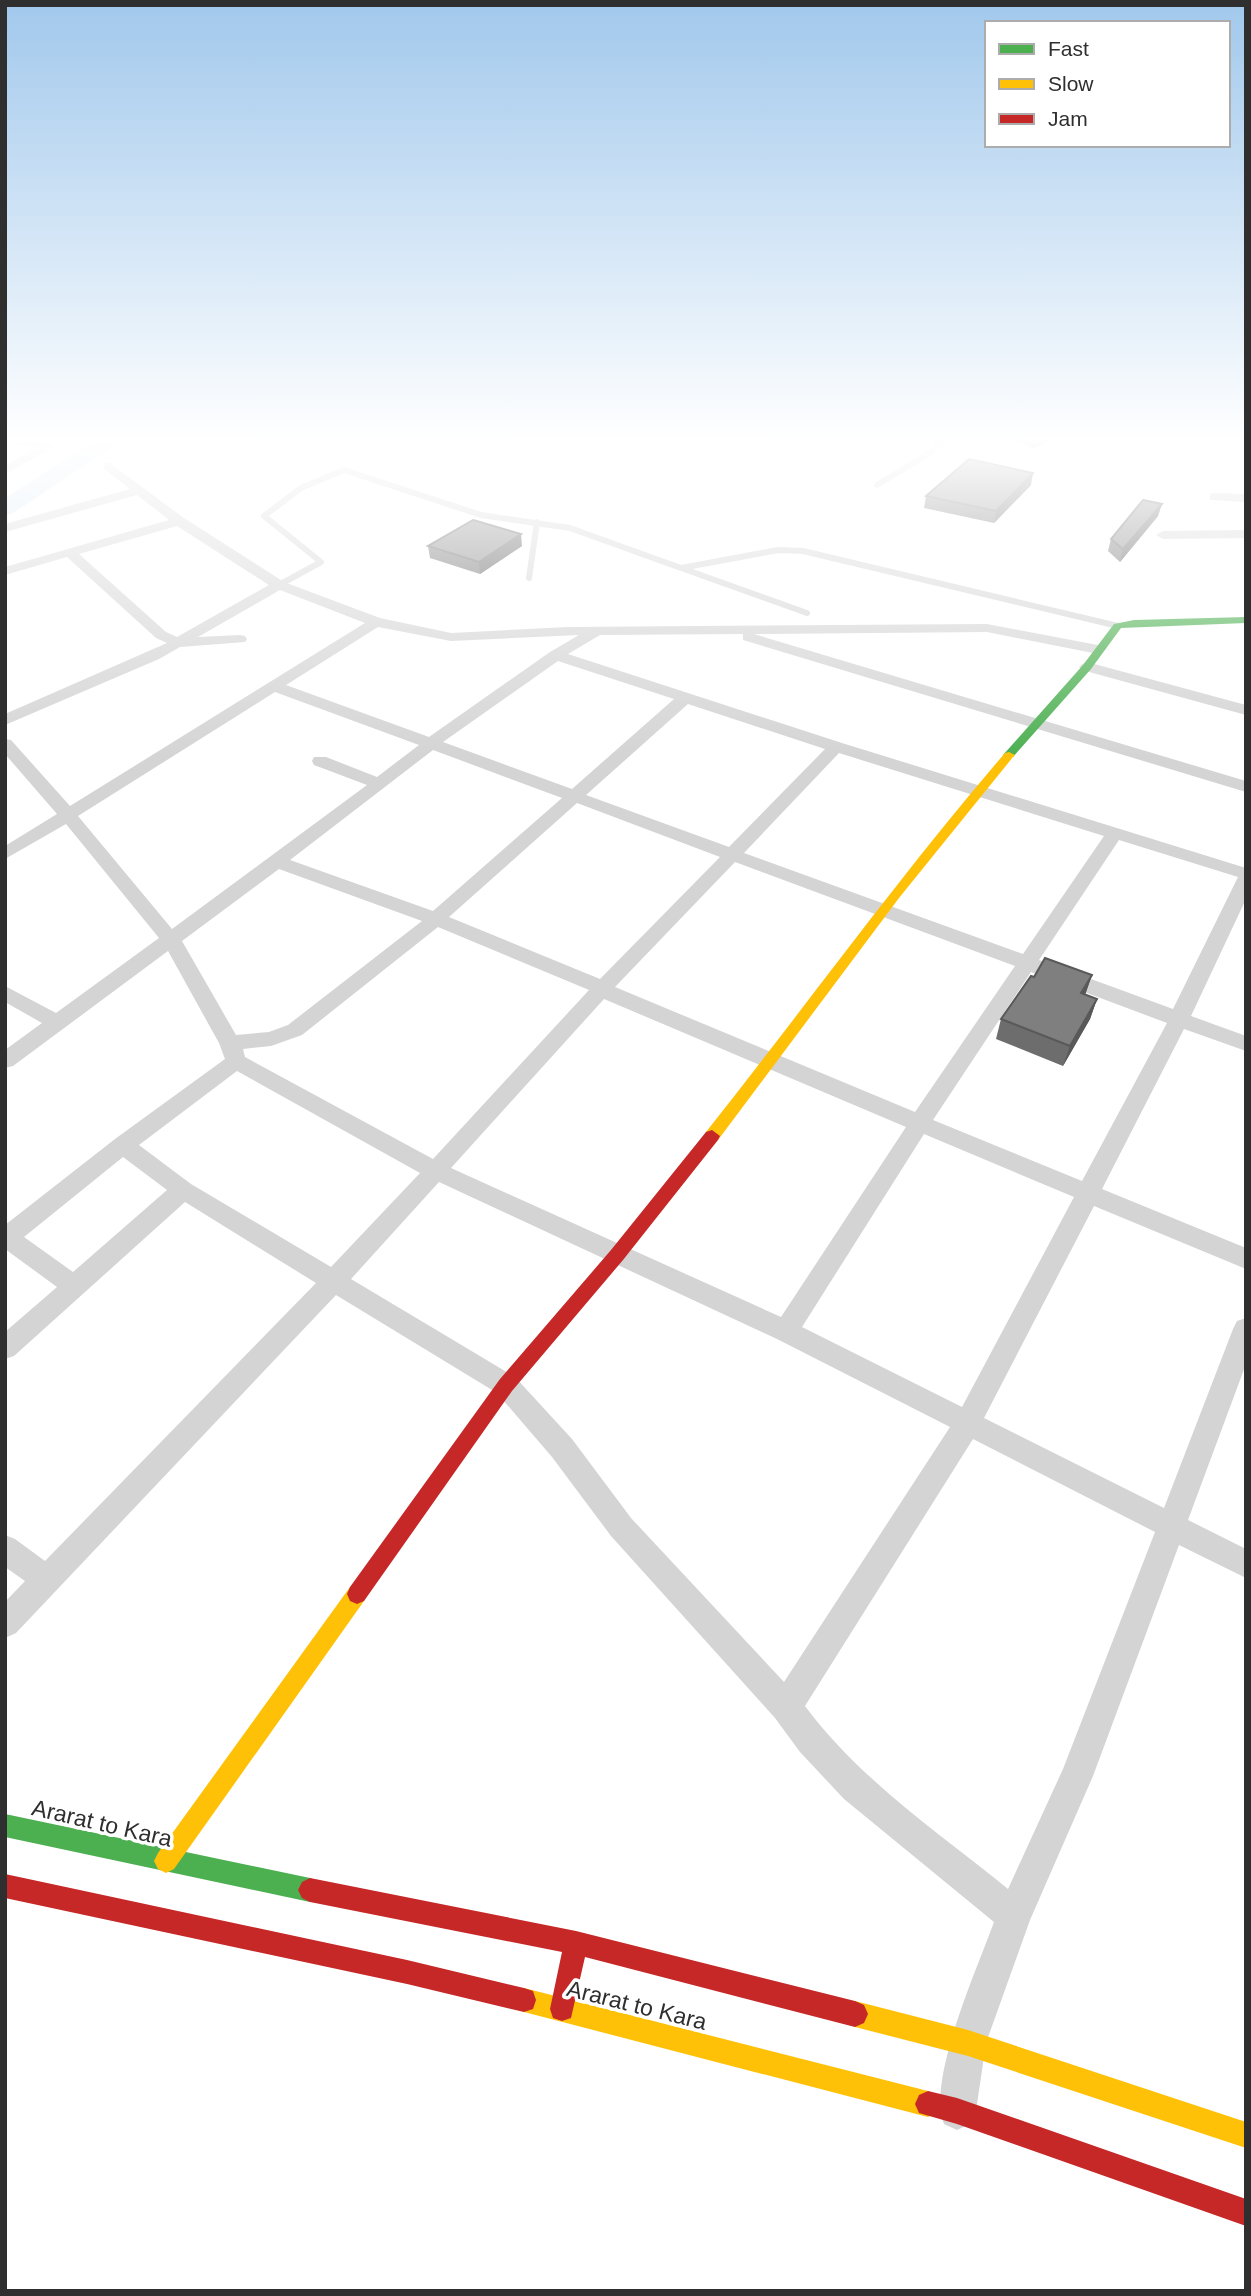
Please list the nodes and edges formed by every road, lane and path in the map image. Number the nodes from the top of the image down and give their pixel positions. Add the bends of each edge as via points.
1 (104, 543) edge
2 (214, 543) edge
3 (298, 543) edge
4 (534, 543) edge
5 (614, 543) edge
6 (70, 553) junction
7 (681, 568) junction
8 (5, 571) edge
9 (528, 578) dead end
10 (279, 585) junction
11 (807, 613) dead end
12 (1246, 620) edge
13 (376, 622) junction
14 (1118, 626) junction
15 (728, 631) junction
16 (594, 632) junction
17 (483, 636) junction
18 (240, 639) dead end
19 (180, 643) junction
20 (1098, 649) junction
21 (553, 656) junction
22 (1087, 667) junction
23 (272, 685) junction
24 (685, 698) junction
25 (1246, 710) edge
26 (5, 720) edge
27 (1034, 725) junction
28 (428, 743) junction
29 (5, 744) edge
30 (836, 747) junction
31 (320, 761) dead end
32 (379, 784) junction
33 (1246, 788) edge
34 (978, 791) junction
35 (573, 798) junction
36 (69, 816) junction
37 (1115, 833) junction
38 (5, 854) edge
39 (732, 857) junction
40 (277, 862) junction
41 (1246, 877) edge
42 (884, 910) junction
43 (436, 919) junction
44 (172, 941) junction
45 (1027, 963) junction
46 (603, 988) junction
47 (5, 993) edge
48 (1178, 1021) junction
49 (57, 1022) junction
50 (1246, 1044) edge
51 (233, 1052) junction
52 (5, 1061) edge
53 (772, 1061) junction
54 (919, 1124) junction
55 (123, 1145) junction
56 (436, 1171) junction
57 (183, 1190) junction
58 (1087, 1192) junction
59 (6, 1236) edge
60 (617, 1255) junction
61 (1246, 1259) edge
62 (333, 1282) junction
63 (75, 1287) junction
64 (1246, 1329) edge
65 (786, 1331) junction
66 (5, 1348) edge
67 (506, 1385) junction
68 (968, 1423) junction
69 (1172, 1527) junction
70 (5, 1549) edge
71 (1246, 1564) edge
72 (47, 1580) junction
73 (5, 1623) edge
74 (786, 1707) junction
75 (5, 1825) edge
76 (166, 1861) junction
77 (5, 1886) edge
78 (1014, 1916) junction
79 (576, 1943) junction
80 (562, 2009) junction
81 (968, 2043) junction
82 (957, 2111) junction
83 (1246, 2135) edge
84 (1246, 2213) edge

1 - 6 street
2 - 10 street
3 - 10 lane via 321,562
4 - 9 lane
5 - 7 lane
6 - 8 street
6 - 19 street via 161,635
7 - 11 lane
7 - 14 lane via 778,550 803,551
10 - 13 street
10 - 19 street
12 - 14 street
13 - 17 street via 435,636
13 - 23 street
14 - 20 street
15 - 16 street
15 - 20 street via 987,628
15 - 27 street
16 - 17 street
16 - 21 street
17 - 21 street
18 - 19 street
19 - 26 street
20 - 22 street
21 - 24 street
21 - 28 street
22 - 25 street
22 - 27 street
23 - 28 street
23 - 36 street
24 - 30 street
24 - 35 street
27 - 33 street
27 - 34 street
28 - 32 street
28 - 35 street
29 - 36 street
30 - 34 street
30 - 39 street
31 - 32 street
32 - 40 street
34 - 37 street
34 - 42 street
35 - 39 street
35 - 43 street
36 - 38 street
36 - 44 street
37 - 41 street
37 - 45 street
39 - 42 street
39 - 46 street
40 - 43 street
40 - 44 street
41 - 48 street
42 - 45 street
42 - 53 street
43 - 46 street
43 - 51 street via 295,1030
44 - 49 street
44 - 51 street
45 - 48 street
45 - 54 street
46 - 53 street
46 - 56 street
47 - 49 street
48 - 50 street
48 - 58 street
49 - 52 street
51 - 55 street
51 - 56 street
53 - 54 street
53 - 60 street
54 - 58 street
54 - 65 street
55 - 57 street
55 - 59 street
56 - 60 street
56 - 62 street
57 - 62 street
57 - 63 street
58 - 61 street
58 - 68 street
59 - 63 street
60 - 65 street
60 - 67 street
62 - 67 street
62 - 72 street
63 - 66 street
64 - 69 street
65 - 68 street
67 - 74 street via 562,1448 621,1527
67 - 76 street
68 - 69 street
68 - 74 street
69 - 71 street
69 - 78 street via 1077,1776
70 - 72 street
72 - 73 street
74 - 78 street via 811,1741 856,1787
75 - 76 street, Ararat to Kara
76 - 79 street, Ararat to Kara
77 - 80 street, Ararat to Kara
78 - 81 street
79 - 80 street
79 - 81 street, Ararat to Kara
80 - 82 street, Ararat to Kara
81 - 82 street
81 - 83 street, Ararat to Kara
82 - 84 street, Ararat to Kara

